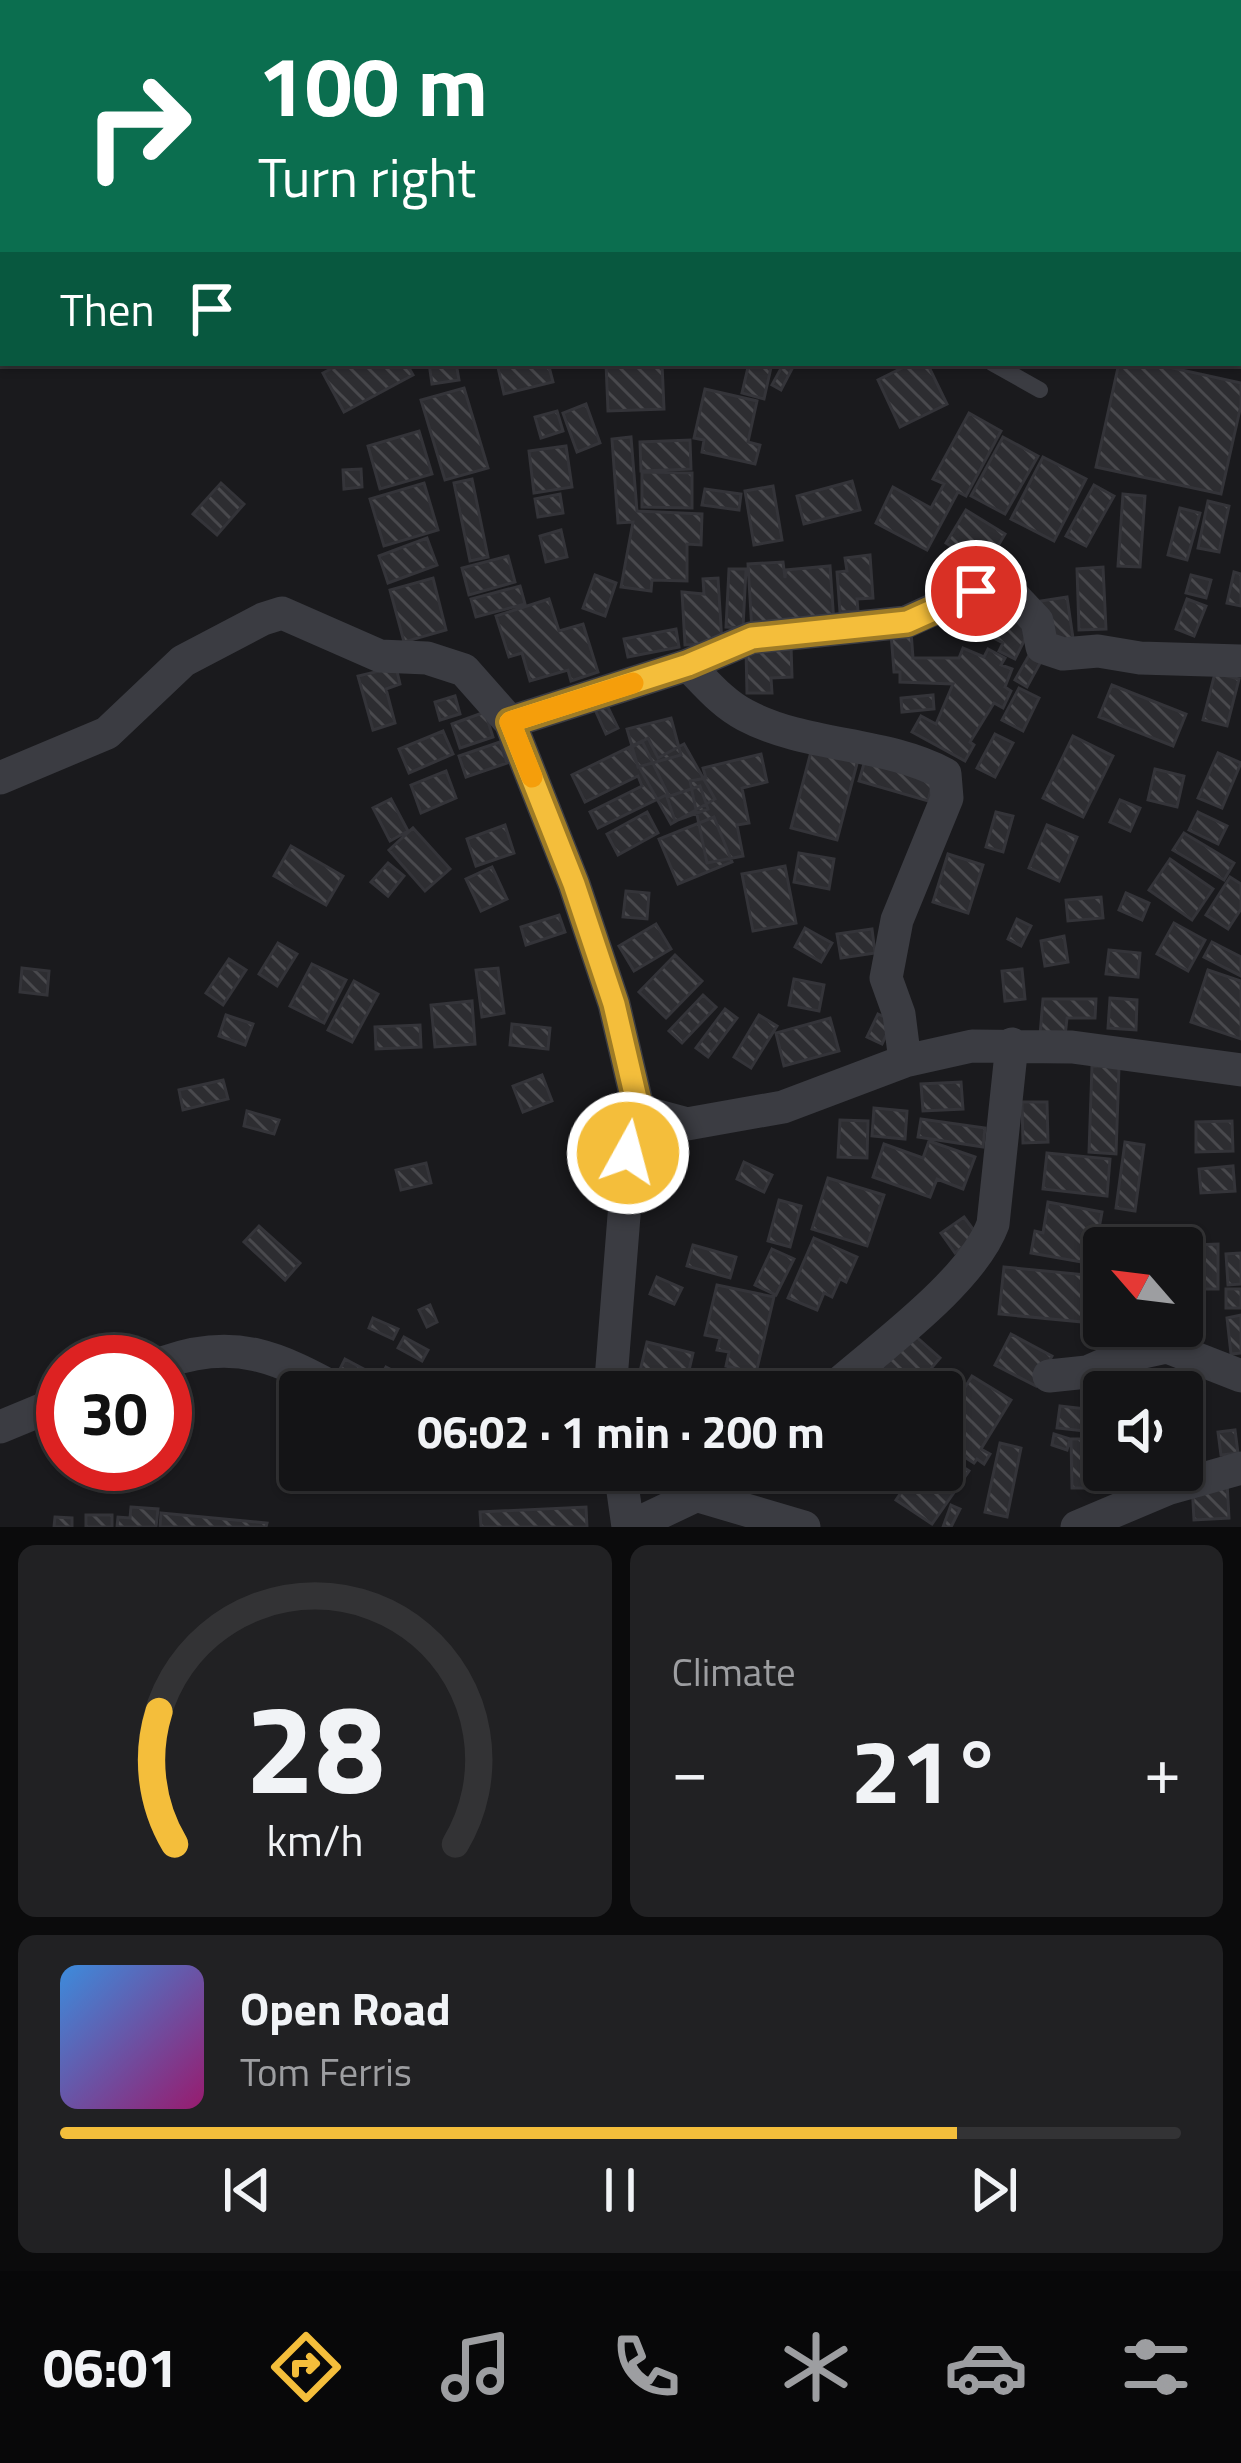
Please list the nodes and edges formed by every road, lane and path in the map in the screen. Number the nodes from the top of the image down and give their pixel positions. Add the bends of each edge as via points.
1 (997, 366) edge
2 (1040, 390) dead end
3 (1241, 661) edge
4 (688, 665) junction
5 (510, 722) junction
6 (0, 778) edge
7 (1012, 1045) junction
8 (904, 1061) junction
9 (1241, 1070) edge
10 (639, 1111) junction
11 (192, 1356) edge
12 (299, 1371) edge
13 (612, 1371) edge
14 (853, 1371) edge
15 (1049, 1376) dead end
16 (1241, 1376) edge
17 (36, 1412) edge
18 (0, 1427) edge
19 (1241, 1468) edge
20 (623, 1491) edge
21 (705, 1491) edge
22 (694, 1496) junction
23 (629, 1527) edge
24 (805, 1527) edge
25 (1077, 1527) edge

1 - 2 lane
3 - 4 street via 1063,655 1042,647 1037,621 998,580 907,622 752,638
4 - 5 street
4 - 8 street via 750,718 916,758 945,774 947,798 897,920 886,978
5 - 6 street via 464,670 380,656 282,613 183,661 107,733
5 - 10 street via 614,1004
7 - 8 street
7 - 9 street
7 - 14 street via 986,1244
8 - 10 street via 783,1107 687,1124
10 - 13 street via 628,1153
11 - 12 street via 226,1348
15 - 16 street via 1167,1347
17 - 18 street
19 - 25 street
20 - 23 street
21 - 22 street
22 - 23 street
22 - 24 street

